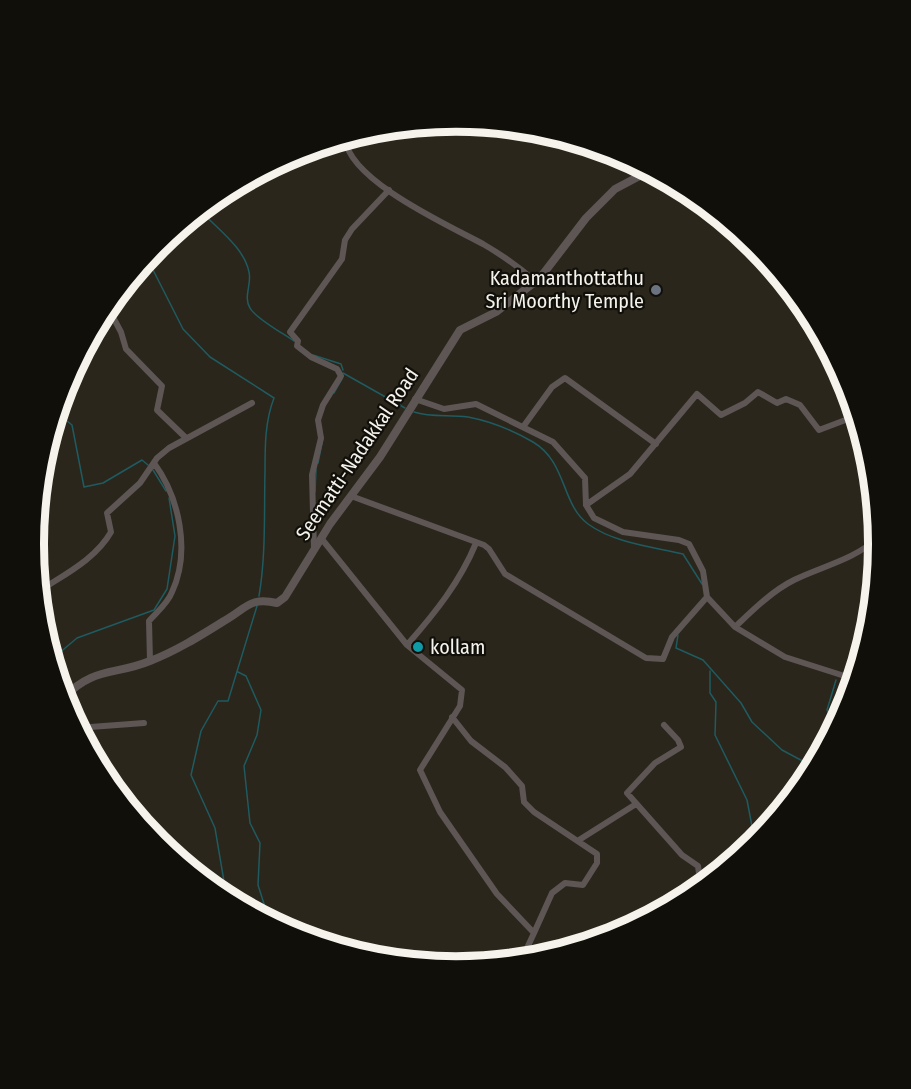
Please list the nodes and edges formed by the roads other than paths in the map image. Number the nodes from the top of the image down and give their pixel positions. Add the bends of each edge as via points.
1 (347, 148) edge
2 (640, 176) edge
3 (389, 190) junction
4 (535, 281) junction
5 (113, 317) edge
6 (415, 399) junction
7 (252, 403) dead end
8 (848, 419) edge
9 (524, 427) junction
10 (186, 438) junction
11 (656, 444) junction
12 (154, 462) junction
13 (351, 496) junction
14 (586, 505) junction
15 (321, 538) junction
16 (476, 543) junction
17 (868, 545) edge
18 (314, 549) junction
19 (46, 587) edge
20 (707, 597) junction
21 (735, 627) junction
22 (406, 645) junction
23 (150, 662) junction
24 (846, 676) edge
25 (70, 691) edge
26 (452, 717) junction
27 (144, 723) dead end
28 (664, 725) dead end
29 (86, 727) edge
30 (636, 804) junction
31 (579, 840) junction
32 (699, 876) edge
33 (534, 933) junction
34 (526, 950) edge

1 - 3 street via 349,156
2 - 4 street, Seematti-Nadakkal Road via 615,189 586,218
3 - 4 street via 435,221 495,251
3 - 18 street via 352,229 345,240 342,259 290,332 297,346 338,369 341,376 318,420 321,438 312,475
4 - 6 street, Seematti-Nadakkal Road via 495,312 460,330
5 - 10 street via 126,349 162,386 157,410
6 - 9 street via 444,409 476,404
6 - 13 street, Seematti-Nadakkal Road
7 - 10 street
8 - 11 street via 819,430 800,405 786,399 777,403 758,392 721,415 697,394
9 - 11 street via 552,387 565,378
9 - 14 street via 554,442 585,478
10 - 12 street
11 - 14 street via 630,474
12 - 19 street via 140,483 107,513 111,532 106,542
12 - 23 street via 175,501 180,556 172,594 149,621
13 - 15 street, Seematti-Nadakkal Road
13 - 16 street
14 - 20 street via 594,518 623,532 689,544 703,571
15 - 18 street, Seematti-Nadakkal Road
15 - 22 street
16 - 20 street via 489,549 505,574 646,658 663,659 672,637
16 - 22 street via 449,594
17 - 21 street via 791,581
18 - 23 street, Seematti-Nadakkal Road via 278,603 255,600
20 - 21 street
21 - 24 street via 785,657
22 - 26 street via 462,690 460,706
23 - 25 street, Seematti-Nadakkal Road via 96,674
26 - 31 street via 471,741 522,786 524,802 534,812
26 - 33 street via 422,763 423,779 440,812 497,894
27 - 29 street
28 - 30 street via 681,747 655,762 628,789
30 - 31 street
30 - 32 street via 682,855 698,866
31 - 33 street via 597,854 597,863 584,885 565,884 552,892
33 - 34 street

